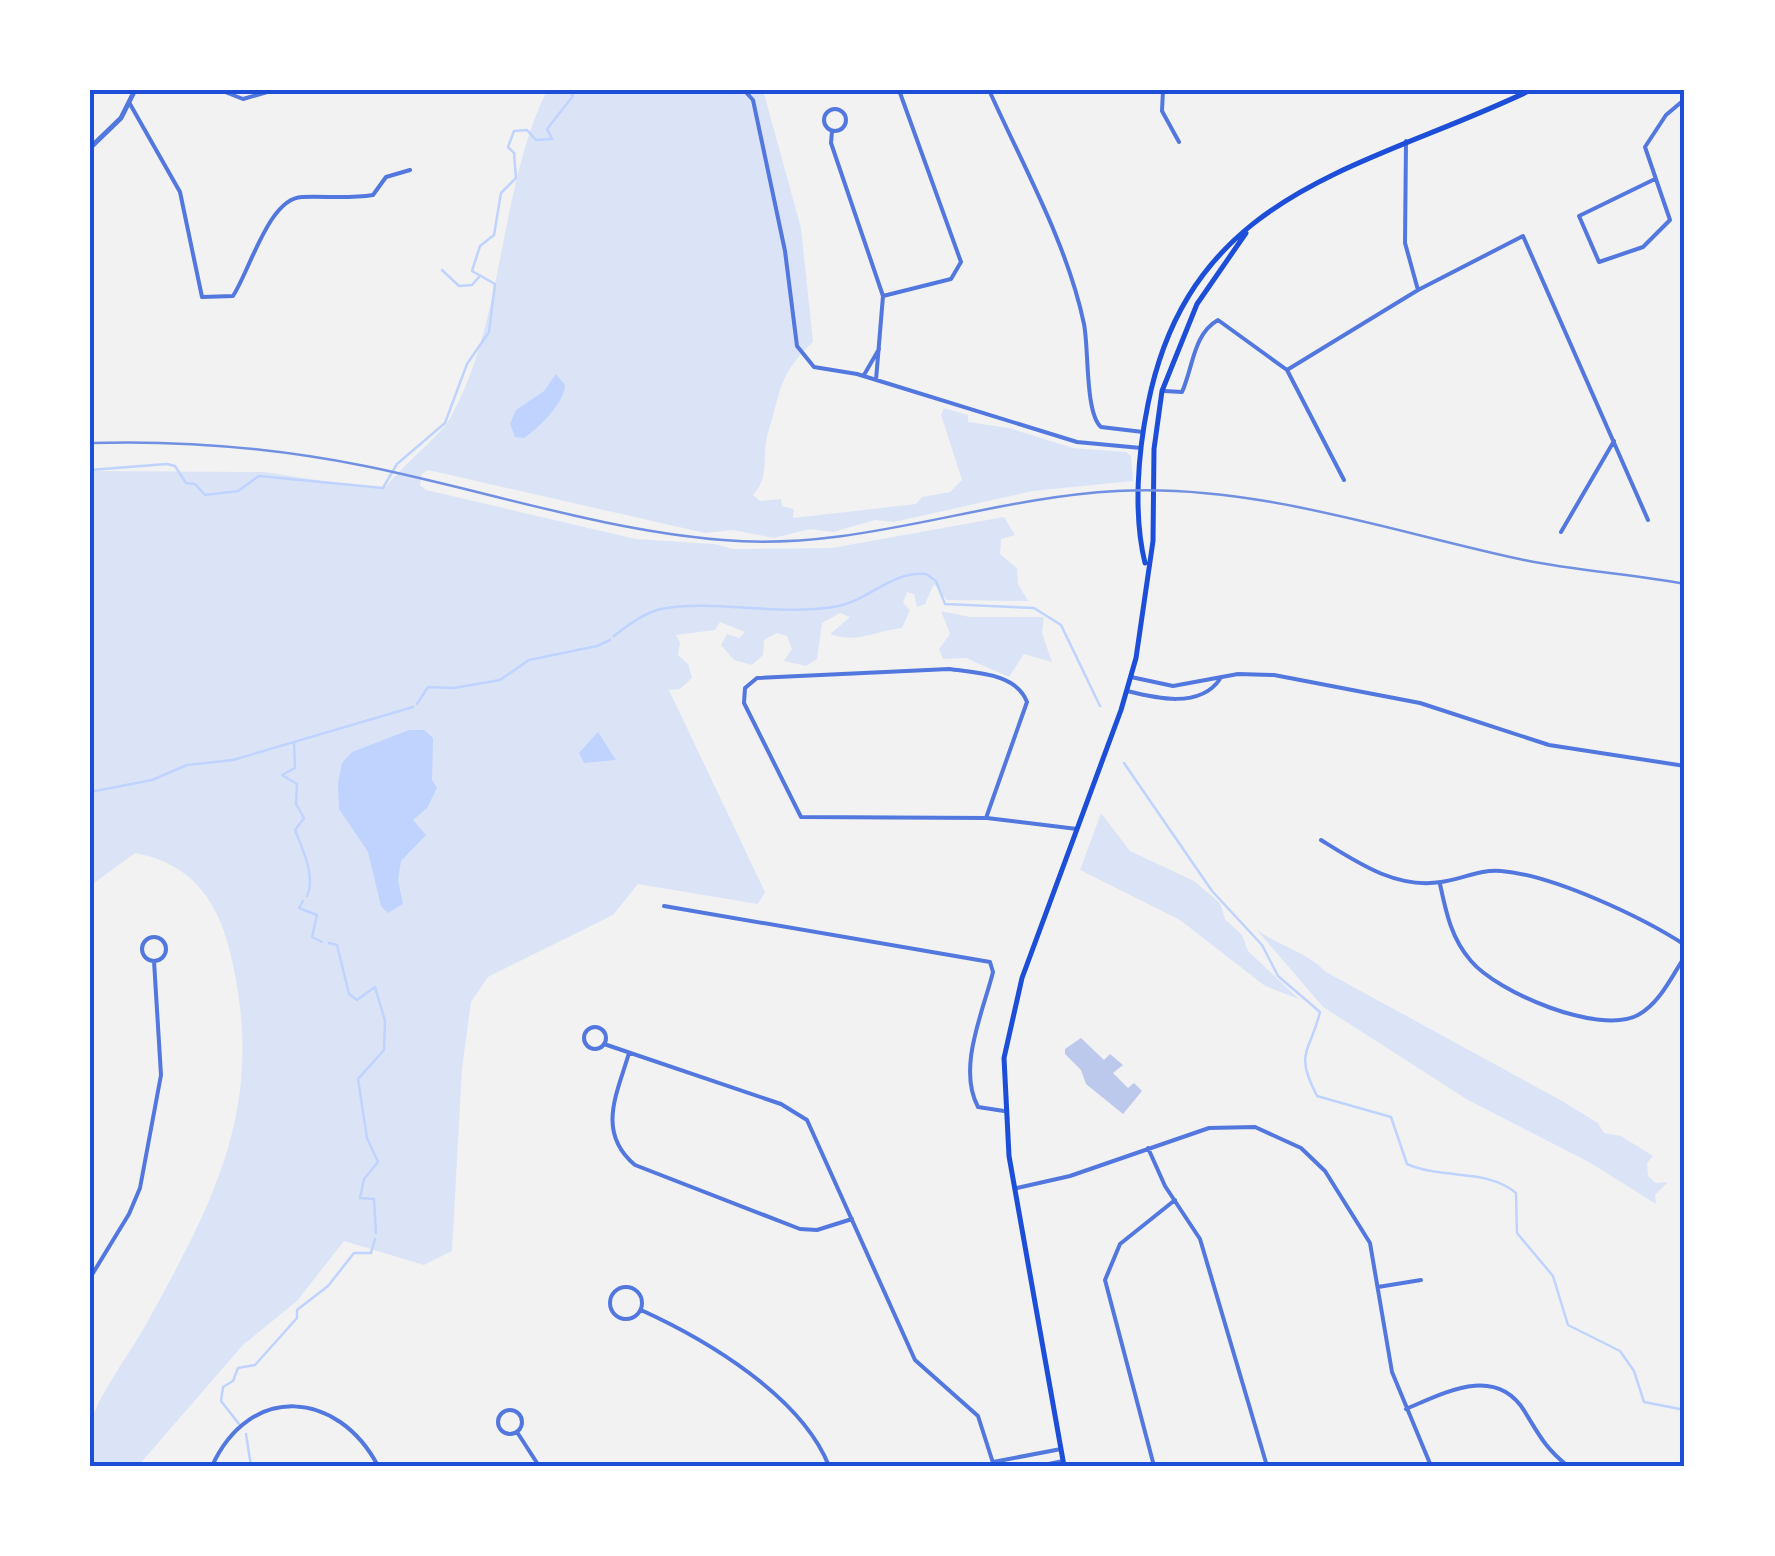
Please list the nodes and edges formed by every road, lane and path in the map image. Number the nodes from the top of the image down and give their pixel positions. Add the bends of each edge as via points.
1 (135, 90) edge
2 (220, 90) edge
3 (274, 90) edge
4 (744, 90) edge
5 (900, 90) edge
6 (989, 90) edge
7 (1163, 90) edge
8 (1531, 90) edge
9 (1685, 99) edge
10 (130, 104) junction
11 (832, 131) junction
12 (1406, 141) junction
13 (1179, 142) dead end
14 (90, 148) edge
15 (410, 170) dead end
16 (1655, 179) junction
17 (1246, 233) junction
18 (1418, 290) junction
19 (883, 296) junction
20 (878, 349) junction
21 (869, 362) junction
22 (880, 365) junction
23 (1287, 370) junction
24 (864, 376) junction
25 (876, 380) junction
26 (1162, 391) junction
27 (1143, 432) junction
28 (1614, 440) junction
29 (1141, 448) junction
30 (1344, 480) dead end
31 (1648, 520) dead end
32 (1561, 532) dead end
33 (1146, 566) junction
34 (1130, 677) junction
35 (1220, 679) junction
36 (1126, 691) junction
37 (1685, 766) edge
38 (986, 818) junction
39 (1076, 829) junction
40 (1321, 840) dead end
41 (1439, 883) junction
42 (664, 906) dead end
43 (1685, 945) edge
44 (1685, 956) edge
45 (154, 961) junction
46 (604, 1044) junction
47 (628, 1052) junction
48 (1004, 1111) junction
49 (1148, 1148) junction
50 (1014, 1188) junction
51 (1175, 1200) junction
52 (852, 1219) junction
53 (90, 1278) edge
54 (1421, 1280) dead end
55 (1378, 1287) junction
56 (642, 1310) junction
57 (1406, 1409) junction
58 (517, 1432) junction
59 (1062, 1449) junction
60 (993, 1464) edge
61 (1064, 1464) edge
62 (212, 1466) edge
63 (378, 1466) edge
64 (538, 1466) edge
65 (829, 1466) edge
66 (1039, 1466) edge
67 (1154, 1466) edge
68 (1267, 1466) edge
69 (1431, 1466) edge
70 (1568, 1466) edge

1 - 10 street
2 - 3 street via 243,99
4 - 24 street via 753,100 785,250 798,346 814,367
5 - 19 street via 961,266 952,278
6 - 27 street via 1073,280 1088,344 1092,416 1101,428
7 - 13 street via 1162,111
8 - 12 main road
9 - 16 street via 1645,147
10 - 14 street
10 - 15 street via 180,192 202,297 233,296 278,209 298,196 373,195 386,177
11 - 11 street via 824,116 840,109 846,122
11 - 19 street
12 - 17 main road via 1318,179
12 - 18 street via 1406,243
16 - 16 street via 1670,220 1643,246 1599,262 1579,216
17 - 26 main road via 1197,304
17 - 27 main road via 1204,272 1173,326
18 - 23 street
18 - 28 street via 1523,236
19 - 20 street
20 - 21 street
20 - 22 street
21 - 22 street
21 - 24 street
22 - 25 street
23 - 26 street via 1218,320 1199,342 1182,392
23 - 30 street
24 - 25 street
25 - 29 street via 1077,442
26 - 33 main road
27 - 29 main road
28 - 31 street
28 - 32 street
29 - 33 main road
33 - 34 main road
34 - 35 street via 1174,686
34 - 36 main road
35 - 36 street via 1210,691 1180,698
35 - 37 street via 1281,676 1420,703 1549,745
36 - 39 main road
38 - 38 street via 801,817 744,704 745,688 757,678 910,669 1007,680 1026,702
38 - 39 street
39 - 48 main road via 1015,1001 1004,1058
40 - 41 street via 1386,876
41 - 43 street via 1491,870 1518,873 1636,916
41 - 44 street via 1458,943 1485,975 1596,1021 1640,1014
42 - 48 street via 990,962 970,1064 973,1098 978,1107
45 - 45 street via 166,950 154,937 142,950
45 - 53 street via 161,1074 140,1188
46 - 46 street via 600,1029 586,1033 590,1048
46 - 47 street
47 - 52 street via 781,1104 806,1120
47 - 52 street via 610,1121 617,1144 636,1166 800,1228
48 - 50 main road
49 - 50 street
49 - 51 street
49 - 55 street via 1226,1126 1255,1127 1289,1140 1318,1163 1363,1230
50 - 59 main road
51 - 67 street via 1120,1244 1105,1280
51 - 68 street via 1200,1239
52 - 60 street via 915,1360 978,1416
54 - 55 street
55 - 57 street via 1392,1372
56 - 56 street via 637,1290 612,1294 618,1318 629,1320
56 - 65 street via 732,1357 805,1428
57 - 69 street
57 - 70 street via 1454,1388 1492,1386 1515,1399 1542,1445
58 - 58 street via 520,1415 502,1414 500,1428
58 - 64 street
59 - 60 street
59 - 61 main road
61 - 66 street
62 - 63 street via 230,1437 253,1418 285,1406 332,1414 352,1428

